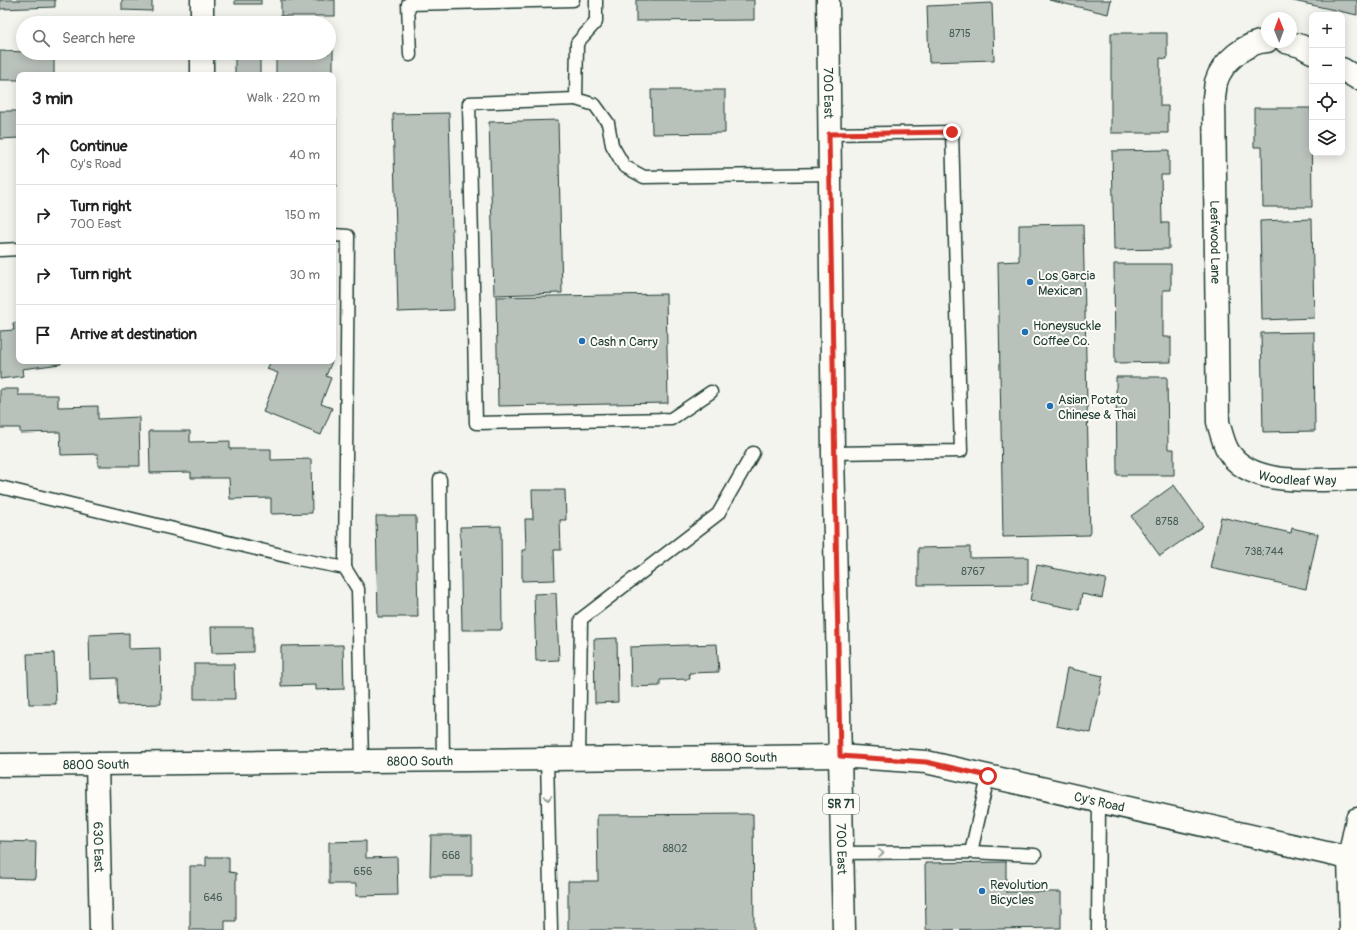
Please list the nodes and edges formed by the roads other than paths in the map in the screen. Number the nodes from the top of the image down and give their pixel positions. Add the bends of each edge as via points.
1 (202, 0) edge
2 (573, 0) edge
3 (596, 0) edge
4 (828, 0) edge
5 (202, 16) edge
6 (1261, 43) edge
7 (1297, 45) edge
8 (1309, 50) edge
9 (410, 55) dead end
10 (202, 60) edge
11 (1345, 71) edge
12 (202, 72) edge
13 (1357, 78) edge
14 (576, 99) junction
15 (829, 134) junction
16 (829, 174) junction
17 (336, 235) edge
18 (16, 249) edge
19 (0, 250) edge
20 (710, 392) dead end
21 (753, 453) dead end
22 (833, 453) junction
23 (1240, 464) joint
24 (440, 479) dead end
25 (1357, 479) edge
26 (0, 487) edge
27 (345, 568) junction
28 (840, 756) junction
29 (547, 759) junction
30 (579, 759) junction
31 (443, 760) junction
32 (362, 762) junction
33 (97, 764) junction
34 (0, 765) edge
35 (988, 776) junction
36 (1099, 802) junction
37 (1357, 819) edge
38 (971, 852) junction
39 (842, 853) junction
40 (1035, 855) dead end
41 (1353, 859) edge
42 (100, 930) edge
43 (551, 930) edge
44 (844, 930) edge
45 (1098, 930) edge
46 (1351, 930) edge

1 - 5 street
2 - 9 lane via 408,4
3 - 14 lane via 596,22 577,42
4 - 15 street, 700 East / SR 71
6 - 23 street, Leafwood Lane via 1247,47 1223,68 1216,82 1214,98 1218,422 1229,452
7 - 8 street
10 - 12 street
11 - 13 street
14 - 16 lane via 595,105 608,123 612,145 624,166 644,177
14 - 20 lane via 469,103 476,423 671,420
15 - 16 street, 700 East / SR 71
15 - 22 lane via 952,132 961,451
16 - 22 street, 700 East / SR 71
17 - 27 lane via 348,236
18 - 19 lane
21 - 30 lane via 718,514 581,619
22 - 28 street, 700 East / SR 71
23 - 25 street, Woodleaf Way via 1254,473 1269,477
24 - 31 lane
26 - 27 lane via 291,558
27 - 32 lane via 358,589
28 - 30 street, 8800 South
28 - 35 street, Cy's Road via 926,762
28 - 39 street, 700 East / SR 71
29 - 30 street, 8800 South
29 - 31 street, 8800 South
29 -> 43 lane
31 - 32 street, 8800 South
32 - 33 street, 8800 South
33 - 34 street, 8800 South
33 - 42 street, 630 East
35 - 36 street, Cy's Road
35 - 38 lane
36 - 41 street, Cy's Road
36 - 45 lane
37 - 41 street
39 -> 38 lane
38 - 40 lane
39 - 44 street, 700 East / SR 71
41 - 46 street

